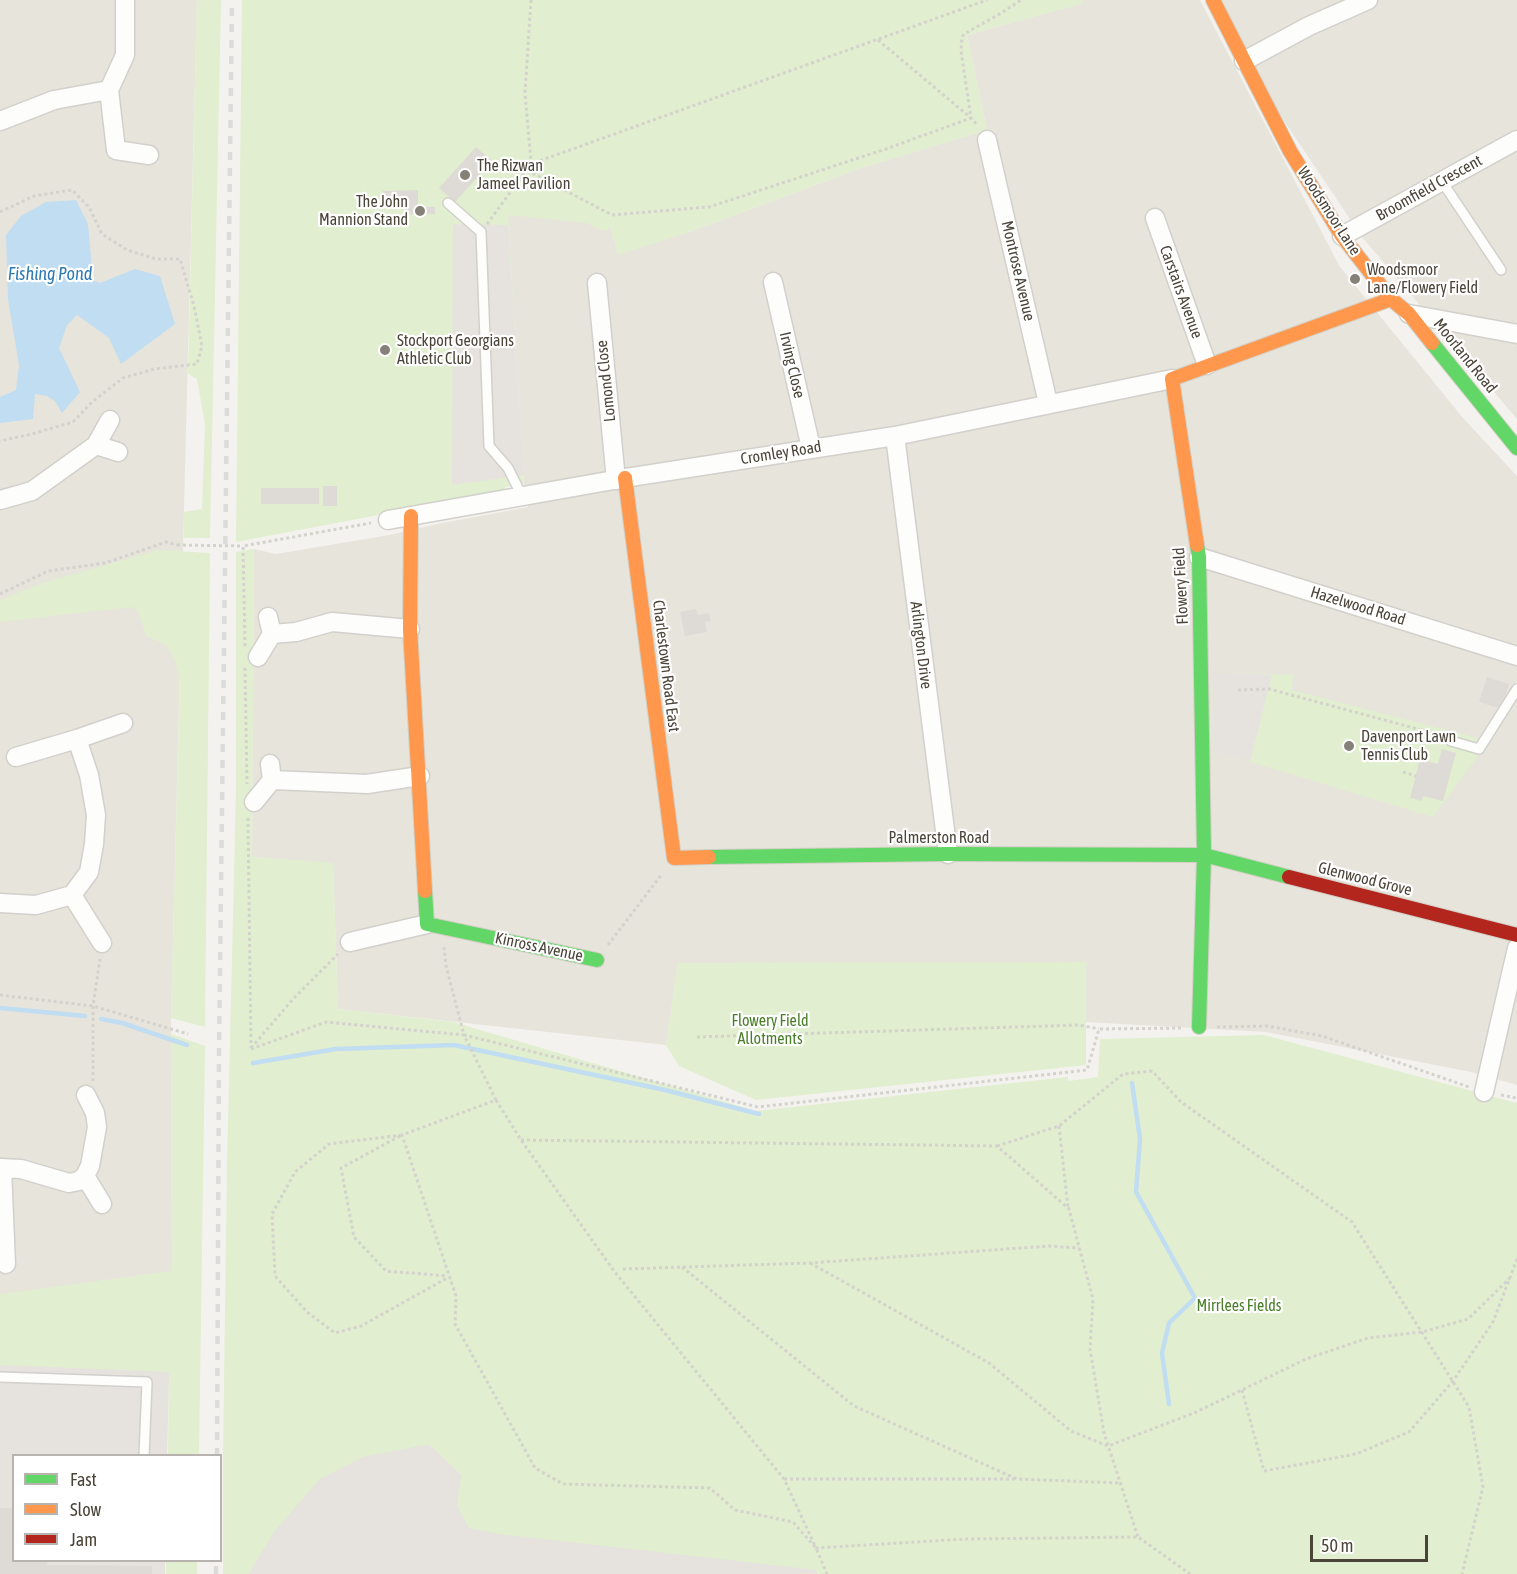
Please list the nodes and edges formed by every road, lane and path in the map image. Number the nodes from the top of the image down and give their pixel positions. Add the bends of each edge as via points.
1 (125, 0) edge
2 (531, 0) edge
3 (987, 0) edge
4 (1011, 0) edge
5 (1021, 0) edge
6 (1213, 0) edge
7 (1368, 0) edge
8 (1014, 5) junction
9 (877, 39) junction
10 (1244, 61) junction
11 (109, 90) junction
12 (971, 118) junction
13 (0, 121) edge
14 (987, 140) dead end
15 (1517, 140) edge
16 (149, 155) dead end
17 (531, 164) junction
18 (1441, 180) junction
19 (448, 203) dead end
20 (0, 212) edge
21 (1155, 218) dead end
22 (481, 232) junction
23 (1342, 236) junction
24 (1500, 270) dead end
25 (773, 282) dead end
26 (597, 283) dead end
27 (1391, 299) junction
28 (1409, 314) junction
29 (1517, 334) edge
30 (1207, 365) junction
31 (1172, 379) junction
32 (1048, 403) junction
33 (110, 420) dead end
34 (895, 436) junction
35 (0, 441) edge
36 (96, 444) junction
37 (811, 448) junction
38 (1517, 448) edge
39 (118, 452) dead end
40 (621, 479) junction
41 (522, 496) junction
42 (0, 500) edge
43 (411, 516) junction
44 (388, 520) joint
45 (1198, 557) junction
46 (0, 594) edge
47 (410, 629) junction
48 (1517, 656) edge
49 (258, 657) dead end
50 (1517, 689) edge
51 (1238, 690) dead end
52 (123, 723) dead end
53 (77, 739) junction
54 (1451, 741) joint
55 (16, 757) dead end
56 (1402, 772) dead end
57 (420, 776) junction
58 (1416, 776) dead end
59 (254, 802) dead end
60 (948, 854) junction
61 (1204, 855) junction
62 (674, 858) junction
63 (72, 895) junction
64 (0, 903) edge
65 (434, 925) junction
66 (1517, 934) edge
67 (350, 942) joint
68 (102, 943) joint
69 (1517, 948) edge
70 (597, 960) joint
71 (0, 995) edge
72 (93, 1006) junction
73 (1199, 1027) junction
74 (1099, 1029) junction
75 (188, 1034) dead end
76 (465, 1036) junction
77 (697, 1037) dead end
78 (1484, 1092) junction
79 (86, 1095) joint
80 (1517, 1098) edge
81 (496, 1100) junction
82 (1059, 1126) junction
83 (402, 1135) junction
84 (521, 1140) junction
85 (997, 1146) junction
86 (1, 1168) edge
87 (85, 1176) junction
88 (102, 1204) dead end
89 (1069, 1209) junction
90 (1079, 1248) junction
91 (1517, 1259) edge
92 (810, 1263) junction
93 (6, 1264) dead end
94 (682, 1267) junction
95 (623, 1269) dead end
96 (449, 1277) junction
97 (1510, 1278) junction
98 (1422, 1332) junction
99 (0, 1377) edge
100 (1453, 1381) junction
101 (1242, 1390) junction
102 (1108, 1446) junction
103 (144, 1454) edge
104 (784, 1479) junction
105 (1017, 1479) junction
106 (1120, 1483) junction
107 (1138, 1537) junction
108 (816, 1548) junction
109 (827, 1574) edge
110 (1190, 1574) edge
111 (1462, 1574) edge

1 - 11 street via 126,55
2 - 17 path via 525,93
3 - 9 path
4 - 8 path
5 - 8 path
6 - 10 street, Woodsmoor Lane
7 - 10 street
8 - 12 path via 962,37
9 - 12 path
9 - 17 path
10 - 23 street, Woodsmoor Lane via 1290,151
11 - 13 street via 54,100
11 - 16 street via 116,150
12 - 17 path via 709,207 612,215 532,173
14 - 32 street, Montrose Avenue
15 - 18 street, Broomfield Crescent
17 - 22 path
18 - 23 street, Broomfield Crescent
18 - 24 lane
19 - 22 lane
20 - 35 path via 34,196 72,190 89,207 102,234 127,250 156,259 180,259 202,346 197,364 154,369 123,378 73,422
21 - 30 street, Carstairs Avenue
22 - 41 lane via 489,446 508,468
23 - 27 street, Woodsmoor Lane
25 - 37 street, Irving Close
26 - 40 street, Lomond Close
27 - 28 street, Woodsmoor Lane
27 - 30 street
28 - 29 street, Woodsmoor Lane
28 - 38 street, Moorland Road
30 - 31 street
31 - 32 street, Cromley Road
31 - 45 street, Flowery Field
32 - 34 street, Cromley Road
33 - 36 street
34 - 37 street, Cromley Road
34 - 60 street, Arlington Drive
36 - 39 street
36 - 42 street via 33,491
37 - 40 street, Cromley Road
40 - 41 street, Cromley Road
40 - 62 street, Charlestown Road East
41 - 43 street, Cromley Road
43 - 44 street, Cromley Road
43 - 47 street
44 - 46 path, bridge via 243,546 166,542 105,563 48,571
45 - 48 street, Hazelwood Road
45 - 61 street, Flowery Field
47 - 49 street via 332,622 296,632 270,625
47 - 57 street
50 - 54 lane via 1479,749
51 - 54 path via 1269,689 1446,736 1445,740
52 - 53 street
53 - 55 street
53 - 63 street via 96,815 89,872
56 - 58 path
57 - 59 street via 367,784 271,772
57 - 65 street
60 - 61 street, Palmerston Road
60 - 62 street, Palmerston Road
61 - 66 street, Glenwood Grove
61 - 73 street, Flowery Field
62 - 70 path, Kinross Avenue
63 - 64 street via 36,905
63 - 68 street
65 - 67 street, Kinross Avenue
65 - 70 street, Kinross Avenue
65 - 76 path
67 - 76 path via 294,998 251,1049 326,1022
68 - 72 path
69 - 78 street
71 - 72 path
72 - 75 path
72 - 79 path via 94,1078
73 - 74 path
73 - 78 path via 1268,1026 1322,1036
74 - 76 path via 1087,1070 758,1107
74 - 77 path via 1079,1025
76 - 81 path
78 - 80 path
79 - 87 street via 97,1127
81 - 83 path
81 - 84 path
82 - 85 path
82 - 89 path
82 - 98 path via 1124,1074 1152,1071 1181,1102 1352,1222
83 - 96 path
83 - 96 path via 341,1168 354,1237 386,1271
83 - 96 path via 329,1144 295,1172 272,1214 275,1276 334,1333 361,1326
84 - 85 path
84 - 104 path via 614,1271
85 - 89 path
86 - 87 street via 21,1169 69,1183
86 - 93 street
87 - 88 street
89 - 90 path
90 - 92 path via 1049,1245
90 - 102 path via 1094,1299 1090,1349
91 - 97 path
92 - 94 path
92 - 102 path via 989,1363 1071,1431
94 - 95 path
94 - 105 path via 854,1406
96 - 108 path via 456,1296 455,1324 535,1468 563,1484 710,1488 735,1510 793,1522
97 - 98 path via 1468,1318
97 - 100 path via 1493,1322
98 - 100 path
98 - 101 path via 1368,1338 1306,1359
99 - 103 lane via 147,1382
100 - 101 path via 1409,1432 1356,1454 1264,1471
100 - 111 path via 1469,1407 1483,1487
101 - 102 path
102 - 106 path
104 - 105 path
104 - 108 path
105 - 106 path
106 - 107 path
107 - 108 path via 966,1539
107 - 110 path
108 - 109 path

